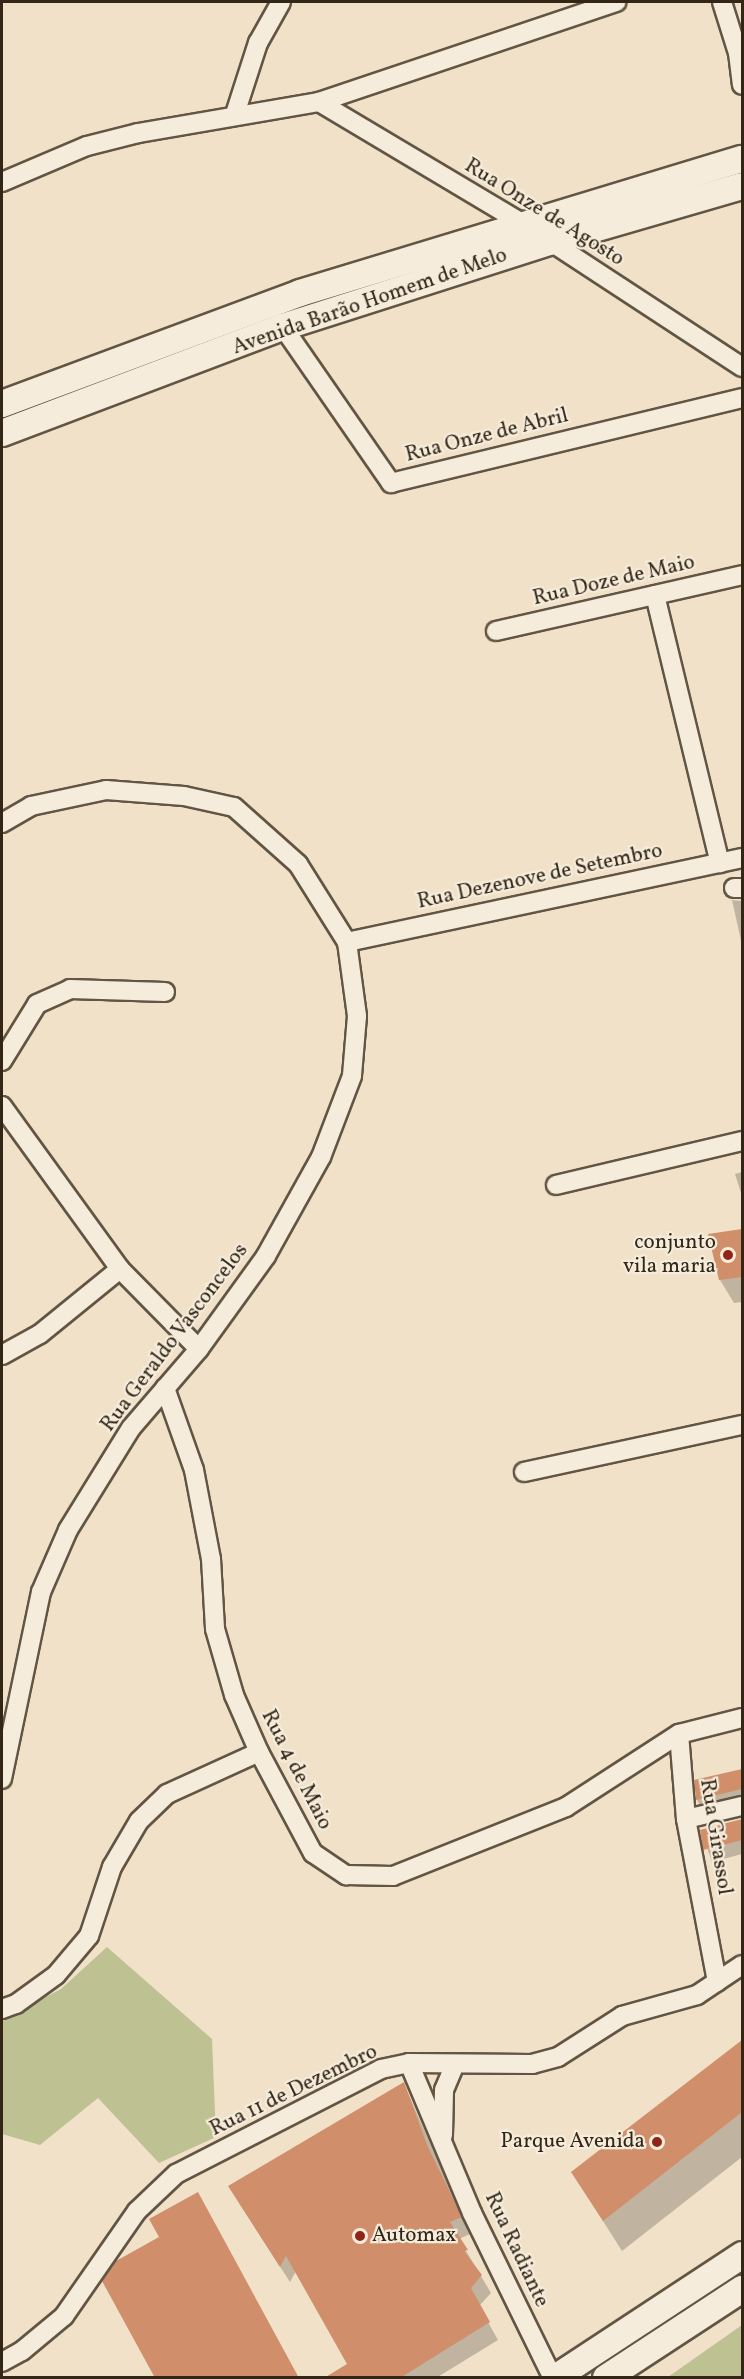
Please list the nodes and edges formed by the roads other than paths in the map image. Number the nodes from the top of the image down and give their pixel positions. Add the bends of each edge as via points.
1 (281, 2) edge
2 (617, 2) edge
3 (722, 2) edge
4 (739, 44) edge
5 (742, 85) edge
6 (319, 102) junction
7 (235, 114) junction
8 (742, 159) edge
9 (2, 182) edge
10 (742, 186) edge
11 (522, 223) junction
12 (549, 242) junction
13 (300, 293) junction
14 (283, 327) junction
15 (742, 367) edge
16 (742, 398) edge
17 (2, 404) edge
18 (2, 433) edge
19 (742, 575) edge
20 (655, 595) junction
21 (496, 631) dead end
22 (2, 823) edge
23 (742, 858) edge
24 (720, 863) junction
25 (347, 942) junction
26 (165, 992) dead end
27 (2, 1061) edge
28 (2, 1106) edge
29 (742, 1141) edge
30 (556, 1185) dead end
31 (120, 1269) junction
32 (199, 1350) junction
33 (2, 1355) edge
34 (165, 1388) junction
35 (742, 1425) edge
36 (524, 1472) dead end
37 (742, 1718) edge
38 (679, 1734) junction
39 (259, 1752) junction
40 (2, 1779) edge
41 (742, 1806) edge
42 (686, 1819) junction
43 (742, 1965) edge
44 (717, 1982) junction
45 (2, 2009) edge
46 (409, 2063) junction
47 (454, 2066) junction
48 (442, 2140) junction
49 (742, 2255) edge
50 (742, 2289) edge
51 (2, 2362) edge
52 (554, 2378) edge
53 (606, 2378) edge

1 - 7 street via 258,42
2 - 6 street
3 - 4 street
4 - 5 street
6 - 7 street
6 - 11 street, Rua Onze de Agosto
7 - 9 street via 87,146
8 - 11 main road, Avenida Barão Homem de Melo
10 - 12 main road, Avenida Barão Homem de Melo
11 - 12 street, Rua Onze de Agosto
11 - 13 main road, Avenida Barão Homem de Melo
12 - 14 main road, Avenida Barão Homem de Melo
12 - 15 street, Rua Onze de Agosto
13 - 14 main road via 281,308
13 - 17 main road, Avenida Barão Homem de Melo
14 - 16 street, Rua Onze de Abril via 391,483
14 - 18 main road, Avenida Barão Homem de Melo
19 - 20 street, Rua Doze de Maio
20 - 21 street, Rua Doze de Maio
20 - 24 street
22 - 25 street, Rua Geraldo Vasconcelos via 31,806 105,790 184,796 234,807 298,864
23 - 24 street, Rua Dezenove de Setembro
24 - 25 street, Rua Dezenove de Setembro via 533,899
25 - 32 street, Rua Geraldo Vasconcelos via 357,1016 352,1076 321,1157 266,1256
26 - 27 street via 70,989 37,1004
28 - 31 street
29 - 30 street
31 - 32 street
31 - 33 street via 40,1334
32 - 34 street, Rua Geraldo Vasconcelos
34 - 39 street, Rua 4 de Maio via 194,1470 211,1558 215,1629 234,1695
34 - 40 street, Rua Geraldo Vasconcelos via 131,1428 68,1530 41,1592
35 - 36 street
37 - 38 street, Rua 4 de Maio
38 - 39 street, Rua 4 de Maio via 566,1807 393,1876 346,1875 314,1853
38 - 42 street, Rua Girassol
39 - 45 street via 167,1794 146,1814 112,1867 89,1936 56,1975 16,2004
41 - 42 street
42 - 44 street, Rua Girassol
43 - 44 street, Rua 11 de Dezembro
44 - 47 street, Rua 11 de Dezembro via 697,1995 622,2016 558,2057 532,2064
46 - 47 street, Rua 11 de Dezembro
46 - 48 street, Rua Radiante
46 - 51 street, Rua 11 de Dezembro via 381,2069 176,2174 137,2211 64,2316 22,2351
47 - 48 street, Rua Radiante via 444,2090
48 - 52 street, Rua Radiante via 472,2212
49 - 52 main road
50 - 53 main road

